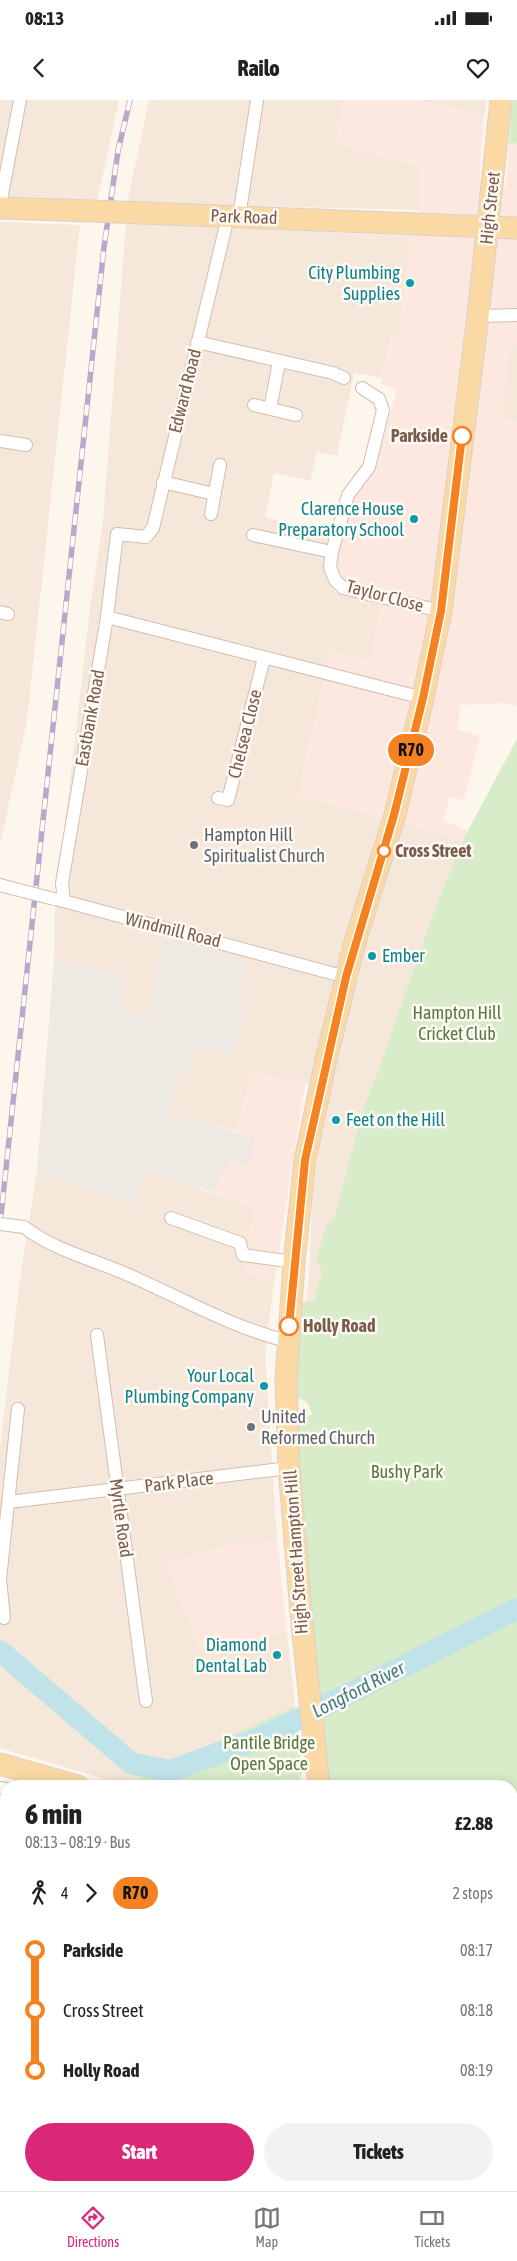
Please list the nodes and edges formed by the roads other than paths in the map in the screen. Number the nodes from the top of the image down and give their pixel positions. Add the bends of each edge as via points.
1 (20, 100) edge
2 (257, 100) edge
3 (502, 100) edge
4 (0, 207) edge
5 (233, 217) junction
6 (488, 227) junction
7 (517, 228) edge
8 (517, 315) edge
9 (478, 316) junction
10 (197, 342) junction
11 (279, 362) junction
12 (344, 378) dead end
13 (362, 388) dead end
14 (254, 405) dead end
15 (270, 409) junction
16 (296, 414) dead end
17 (0, 440) edge
18 (26, 445) dead end
19 (220, 464) dead end
20 (163, 482) junction
21 (214, 494) junction
22 (211, 514) dead end
23 (117, 534) joint
24 (253, 535) dead end
25 (332, 552) junction
26 (441, 611) junction
27 (107, 617) junction
28 (264, 658) junction
29 (423, 698) junction
30 (218, 798) dead end
31 (5, 887) edge
32 (59, 900) junction
33 (346, 977) junction
34 (171, 1218) dead end
35 (0, 1224) edge
36 (294, 1262) junction
37 (97, 1335) dead end
38 (287, 1341) junction
39 (18, 1409) dead end
40 (289, 1468) junction
41 (116, 1489) junction
42 (9, 1502) junction
43 (4, 1618) dead end
44 (146, 1701) dead end
45 (0, 1764) edge
46 (44, 1780) edge
47 (318, 1780) edge

1 - 4 street
2 - 5 street, Edward Road
3 - 6 main road, High Street
4 - 5 main road, Park Road, bridge
5 - 6 main road, Park Road
5 - 10 street, Edward Road
6 - 7 main road, Park Road
6 - 9 main road, High Street
8 - 9 street
9 - 26 main road, High Street Hampton Hill
10 - 11 street
10 - 20 street, Edward Road
11 - 12 street
11 - 15 street
13 - 25 street, Taylor Close via 378,399 383,410 369,467 348,495
14 - 15 street
15 - 16 street
17 - 18 street
19 - 21 street
20 - 21 street
20 - 23 street, Edward Road via 153,528 146,537
21 - 22 street
23 - 27 street, Eastbank Road
24 - 25 street
25 - 26 street, Taylor Close via 330,567 335,580 343,588
26 - 29 main road, High Street Hampton Hill
27 - 28 street
27 - 32 street, Eastbank Road
28 - 29 street
28 - 30 street, Chelsea Close via 228,800
29 - 33 main road, High Street Hampton Hill via 394,815
31 - 32 street, Windmill Road, bridge
32 - 33 street, Windmill Road
33 - 36 main road, High Street Hampton Hill via 305,1160
34 - 36 street via 240,1243 243,1255
35 - 38 street, bridge via 24,1227 38,1238 262,1335
36 - 38 main road, High Street Hampton Hill
37 - 41 street, Myrtle Road
38 - 40 main road, High Street Hampton Hill
39 - 42 street
40 - 41 street, Park Place
40 - 47 main road, High Street Hampton Hill via 308,1697
41 - 42 street, Park Place
41 - 44 street, Myrtle Road
42 - 43 street via 0,1579
45 - 46 main road

